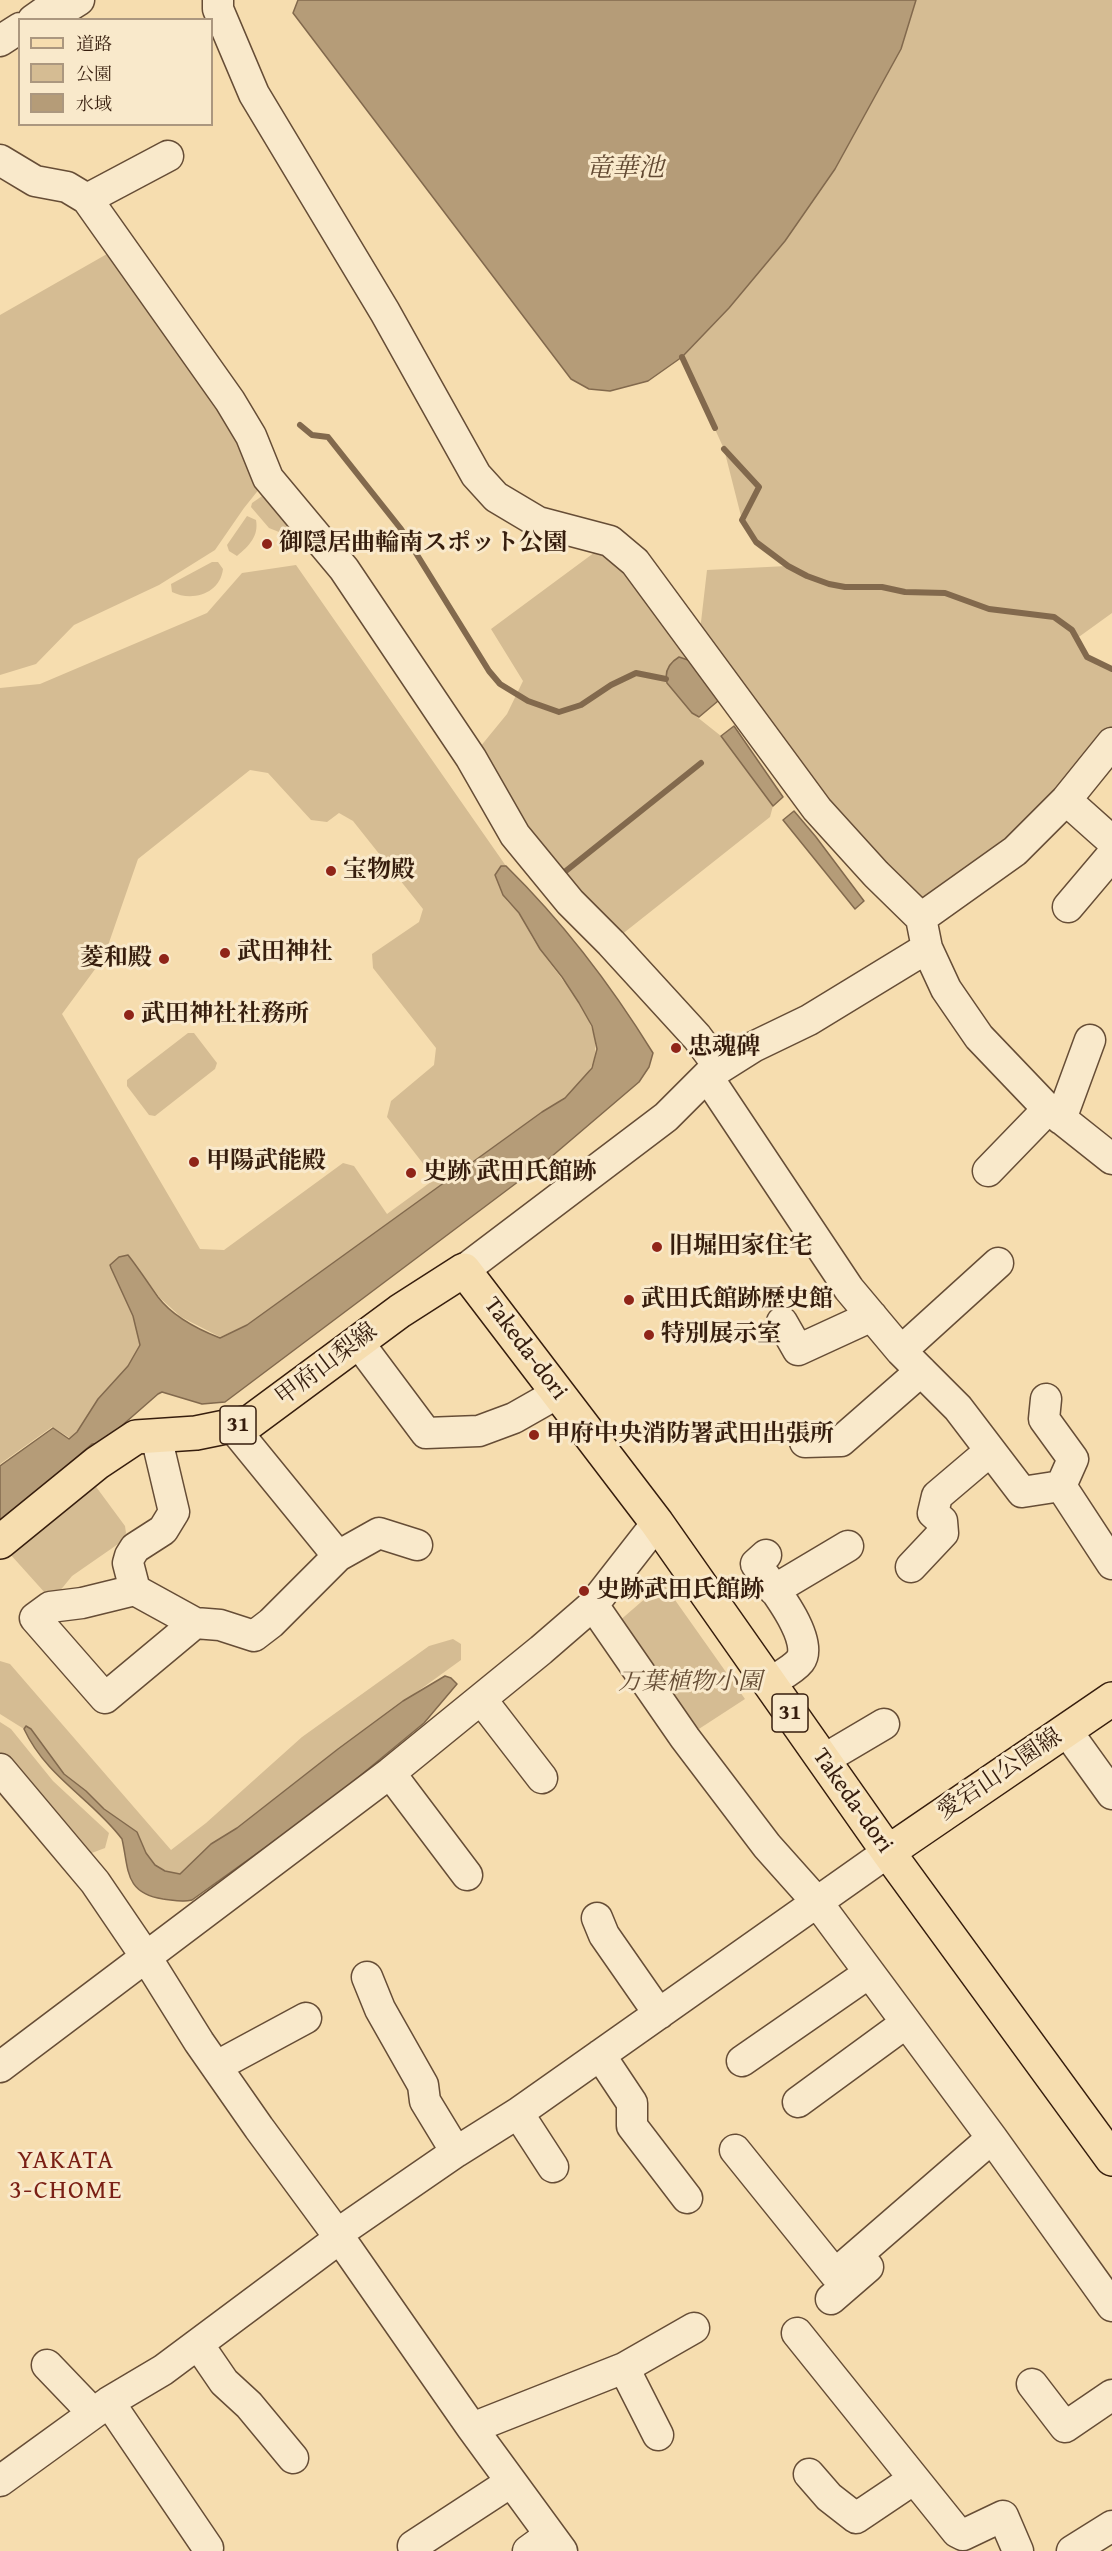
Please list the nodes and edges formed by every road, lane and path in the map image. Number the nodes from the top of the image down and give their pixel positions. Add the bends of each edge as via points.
1 (80, 0) edge
2 (219, 0) edge
3 (36, 18) edge
4 (18, 29) edge
5 (0, 41) edge
6 (168, 156) dead end
7 (0, 160) edge
8 (87, 199) junction
9 (1111, 746) edge
10 (1066, 800) junction
11 (1112, 841) edge
12 (1112, 855) edge
13 (1068, 907) dead end
14 (921, 918) junction
15 (927, 948) junction
16 (1089, 1040) dead end
17 (713, 1072) junction
18 (1055, 1114) junction
19 (1112, 1159) edge
20 (988, 1171) dead end
21 (998, 1263) dead end
22 (464, 1270) junction
23 (872, 1316) junction
24 (782, 1322) dead end
25 (358, 1342) junction
26 (911, 1361) junction
27 (558, 1393) junction
28 (1046, 1399) dead end
29 (232, 1426) junction
30 (156, 1436) junction
31 (805, 1442) dead end
32 (990, 1451) junction
33 (1061, 1486) junction
34 (657, 1523) junction
35 (0, 1542) edge
36 (417, 1545) dead end
37 (848, 1546) dead end
38 (766, 1555) dead end
39 (338, 1556) junction
40 (1112, 1564) edge
41 (910, 1567) dead end
42 (135, 1590) junction
43 (774, 1590) junction
44 (593, 1605) junction
45 (195, 1623) junction
46 (769, 1683) junction
47 (481, 1699) junction
48 (1112, 1699) edge
49 (884, 1724) dead end
50 (1066, 1730) junction
51 (823, 1760) junction
52 (0, 1769) edge
53 (390, 1773) junction
54 (542, 1778) dead end
55 (1112, 1794) edge
56 (888, 1852) junction
57 (467, 1875) dead end
58 (816, 1902) junction
59 (597, 1918) dead end
60 (146, 1957) junction
61 (869, 1973) junction
62 (367, 1977) dead end
63 (658, 2014) junction
64 (306, 2018) dead end
65 (906, 2023) junction
66 (5, 2053) edge
67 (600, 2055) junction
68 (742, 2061) dead end
69 (217, 2066) junction
70 (798, 2102) dead end
71 (518, 2113) junction
72 (992, 2138) junction
73 (735, 2150) dead end
74 (456, 2152) junction
75 (1112, 2158) edge
76 (553, 2168) dead end
77 (687, 2198) dead end
78 (339, 2236) junction
79 (870, 2243) junction
80 (831, 2299) dead end
81 (1112, 2306) edge
82 (694, 2328) dead end
83 (797, 2333) dead end
84 (198, 2344) junction
85 (48, 2364) dead end
86 (624, 2368) junction
87 (1032, 2385) dead end
88 (1112, 2395) edge
89 (101, 2408) junction
90 (472, 2428) junction
91 (658, 2435) dead end
92 (293, 2458) dead end
93 (809, 2474) dead end
94 (914, 2479) junction
95 (0, 2481) edge
96 (511, 2482) junction
97 (1105, 2537) edge
98 (413, 2546) dead end
99 (547, 2546) edge
100 (208, 2548) dead end
101 (1018, 2551) edge
102 (1072, 2551) edge

1 - 3 street via 50,8
2 - 14 street via 218,9 254,94 385,312 476,475 496,497 538,522 610,542 635,562 817,809
4 - 5 street
6 - 8 street
7 - 8 street via 35,181 67,187
8 - 17 street via 230,400 251,436 267,478 344,568 471,758 514,835 570,902 697,1037
9 - 10 street
10 - 11 street
10 - 14 street via 1015,851
12 - 13 street
14 - 15 street
15 - 17 street via 809,1020
15 - 18 street via 946,989 979,1036
16 - 18 street
17 - 22 street via 666,1117
17 - 23 street via 849,1289
18 - 19 street
18 - 20 street
21 - 26 street
22 - 25 main road, 甲府山梨線 / 31
22 - 27 main road, Takeda-dori / 31
23 - 24 street via 798,1350
23 - 26 street
25 - 27 street via 426,1433 479,1431 514,1419
25 - 29 main road, 甲府山梨線 / 31 via 250,1422
26 - 31 street via 841,1441
26 - 32 street via 958,1408
27 - 34 main road, Takeda-dori / 31
28 - 33 street via 1044,1419 1073,1459
29 - 30 main road, 甲府山梨線 / 31
29 - 39 street
30 - 35 main road, 甲府山梨線 / 31 via 136,1437 97,1462
30 - 42 street via 174,1512 163,1530 135,1548 130,1556
32 - 33 street via 1022,1492
32 - 41 street via 937,1496 933,1513 942,1521 943,1533
33 - 40 street
34 - 44 street
34 - 46 main road, Takeda-dori / 31
36 - 39 street via 379,1533
37 - 43 street
38 - 43 street via 756,1564
39 - 45 street via 255,1636 220,1625
42 - 45 street
42 - 45 street via 50,1607 35,1618 105,1698
43 - 46 street via 795,1621 804,1650 800,1662
44 - 47 street
44 - 58 street via 685,1738 767,1846
46 - 51 main road, Takeda-dori / 31
47 - 53 street
47 - 54 street
48 - 50 main road, 愛宕山公園線
49 - 51 street
50 - 55 street
50 - 56 main road, 愛宕山公園線
51 - 56 main road, Takeda-dori / 31
52 - 60 street via 95,1882
53 - 57 street
53 - 60 street
56 - 58 street
56 - 75 main road, Takeda-dori / 31
58 - 61 street
58 - 63 street
59 - 63 street via 604,1935
60 - 66 street
60 - 69 street
61 - 65 street
61 - 68 street
62 - 74 street via 380,2009 423,2085 425,2101
63 - 67 street
64 - 69 street
65 - 70 street
65 - 72 street
67 - 71 street
67 - 77 street via 633,2103 632,2126
69 - 78 street
71 - 74 street
71 - 76 street
72 - 79 street
72 - 81 street
73 - 79 street via 835,2274
74 - 78 street
78 - 84 street
78 - 90 street
79 - 80 street via 873,2263
82 - 86 street
83 - 94 street
84 - 89 street
84 - 92 street via 224,2382 249,2405
85 - 89 street
86 - 90 street
86 - 91 street
87 - 88 street via 1065,2427
89 - 95 street
89 - 100 street
90 - 96 street
93 - 94 street via 829,2497 856,2518
94 - 101 street via 963,2535 1003,2516
96 - 98 street
96 - 99 street
97 - 102 street

